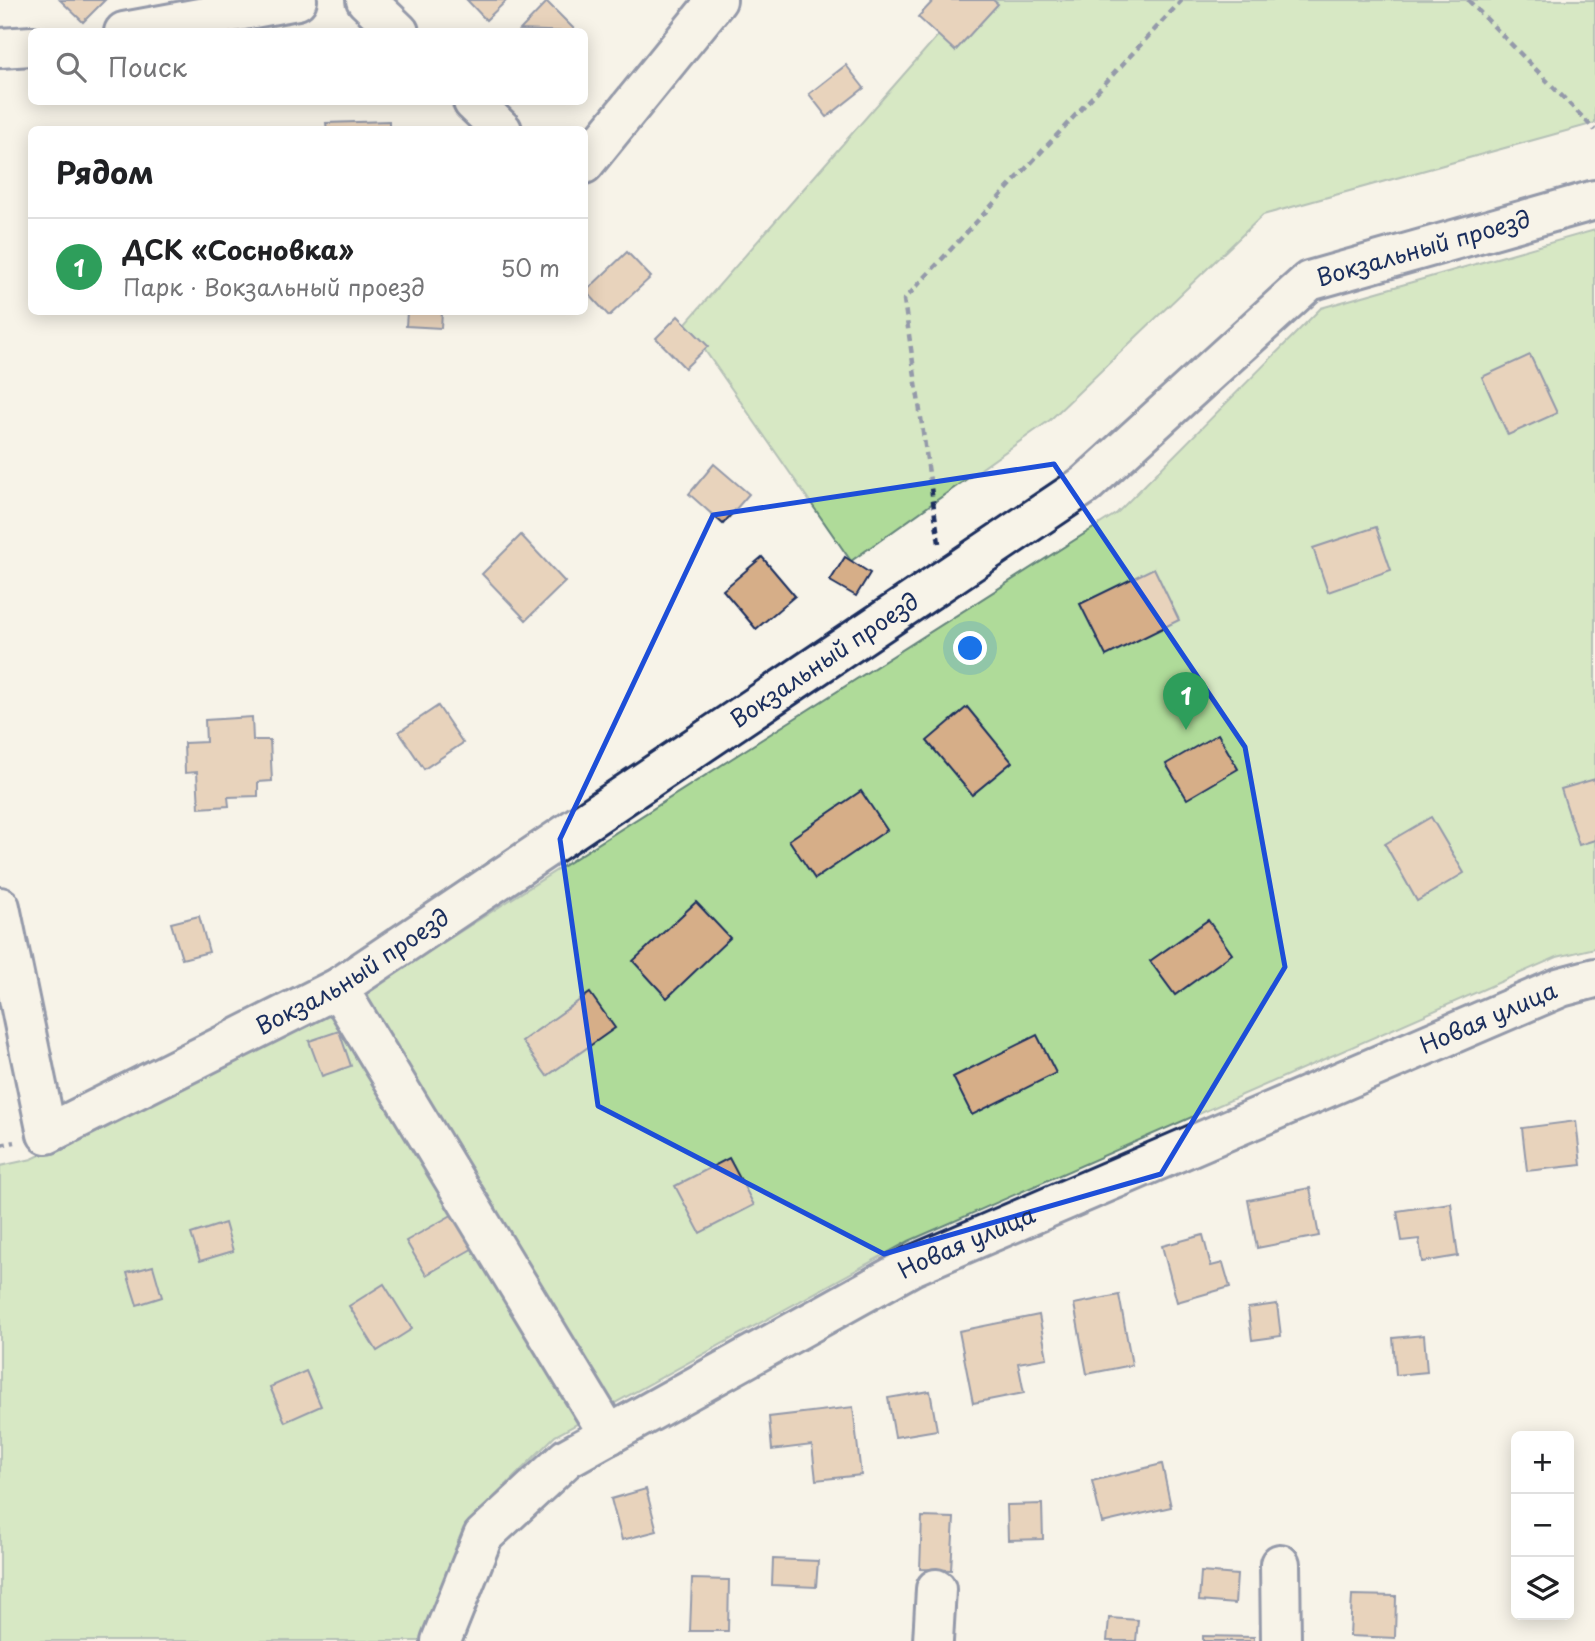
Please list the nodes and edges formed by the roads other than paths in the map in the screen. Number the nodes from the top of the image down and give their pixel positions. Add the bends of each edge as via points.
1 (297, 0) edge
2 (366, 0) edge
3 (717, 0) edge
4 (146, 28) edge
5 (395, 28) edge
6 (28, 46) edge
7 (0, 48) edge
8 (475, 105) edge
9 (498, 126) edge
10 (588, 159) edge
11 (1595, 200) edge
12 (0, 907) edge
13 (1595, 978) edge
14 (338, 988) junction
15 (609, 1435) junction
16 (1280, 1564) dead end
17 (936, 1589) dead end
18 (441, 1641) edge
19 (933, 1641) edge
20 (1281, 1641) edge

1 - 4 street
2 - 5 street
3 - 10 street
6 - 7 street
8 - 9 street
11 - 14 street, Вокзальный проезд via 1309,281 1085,485
12 - 14 street, Вокзальный проезд via 47,1134
13 - 15 street, Новая улица via 1560,987 912,1266
14 - 15 street
15 - 18 street, Новая улица via 567,1458 483,1536
16 - 20 street
17 - 19 street

